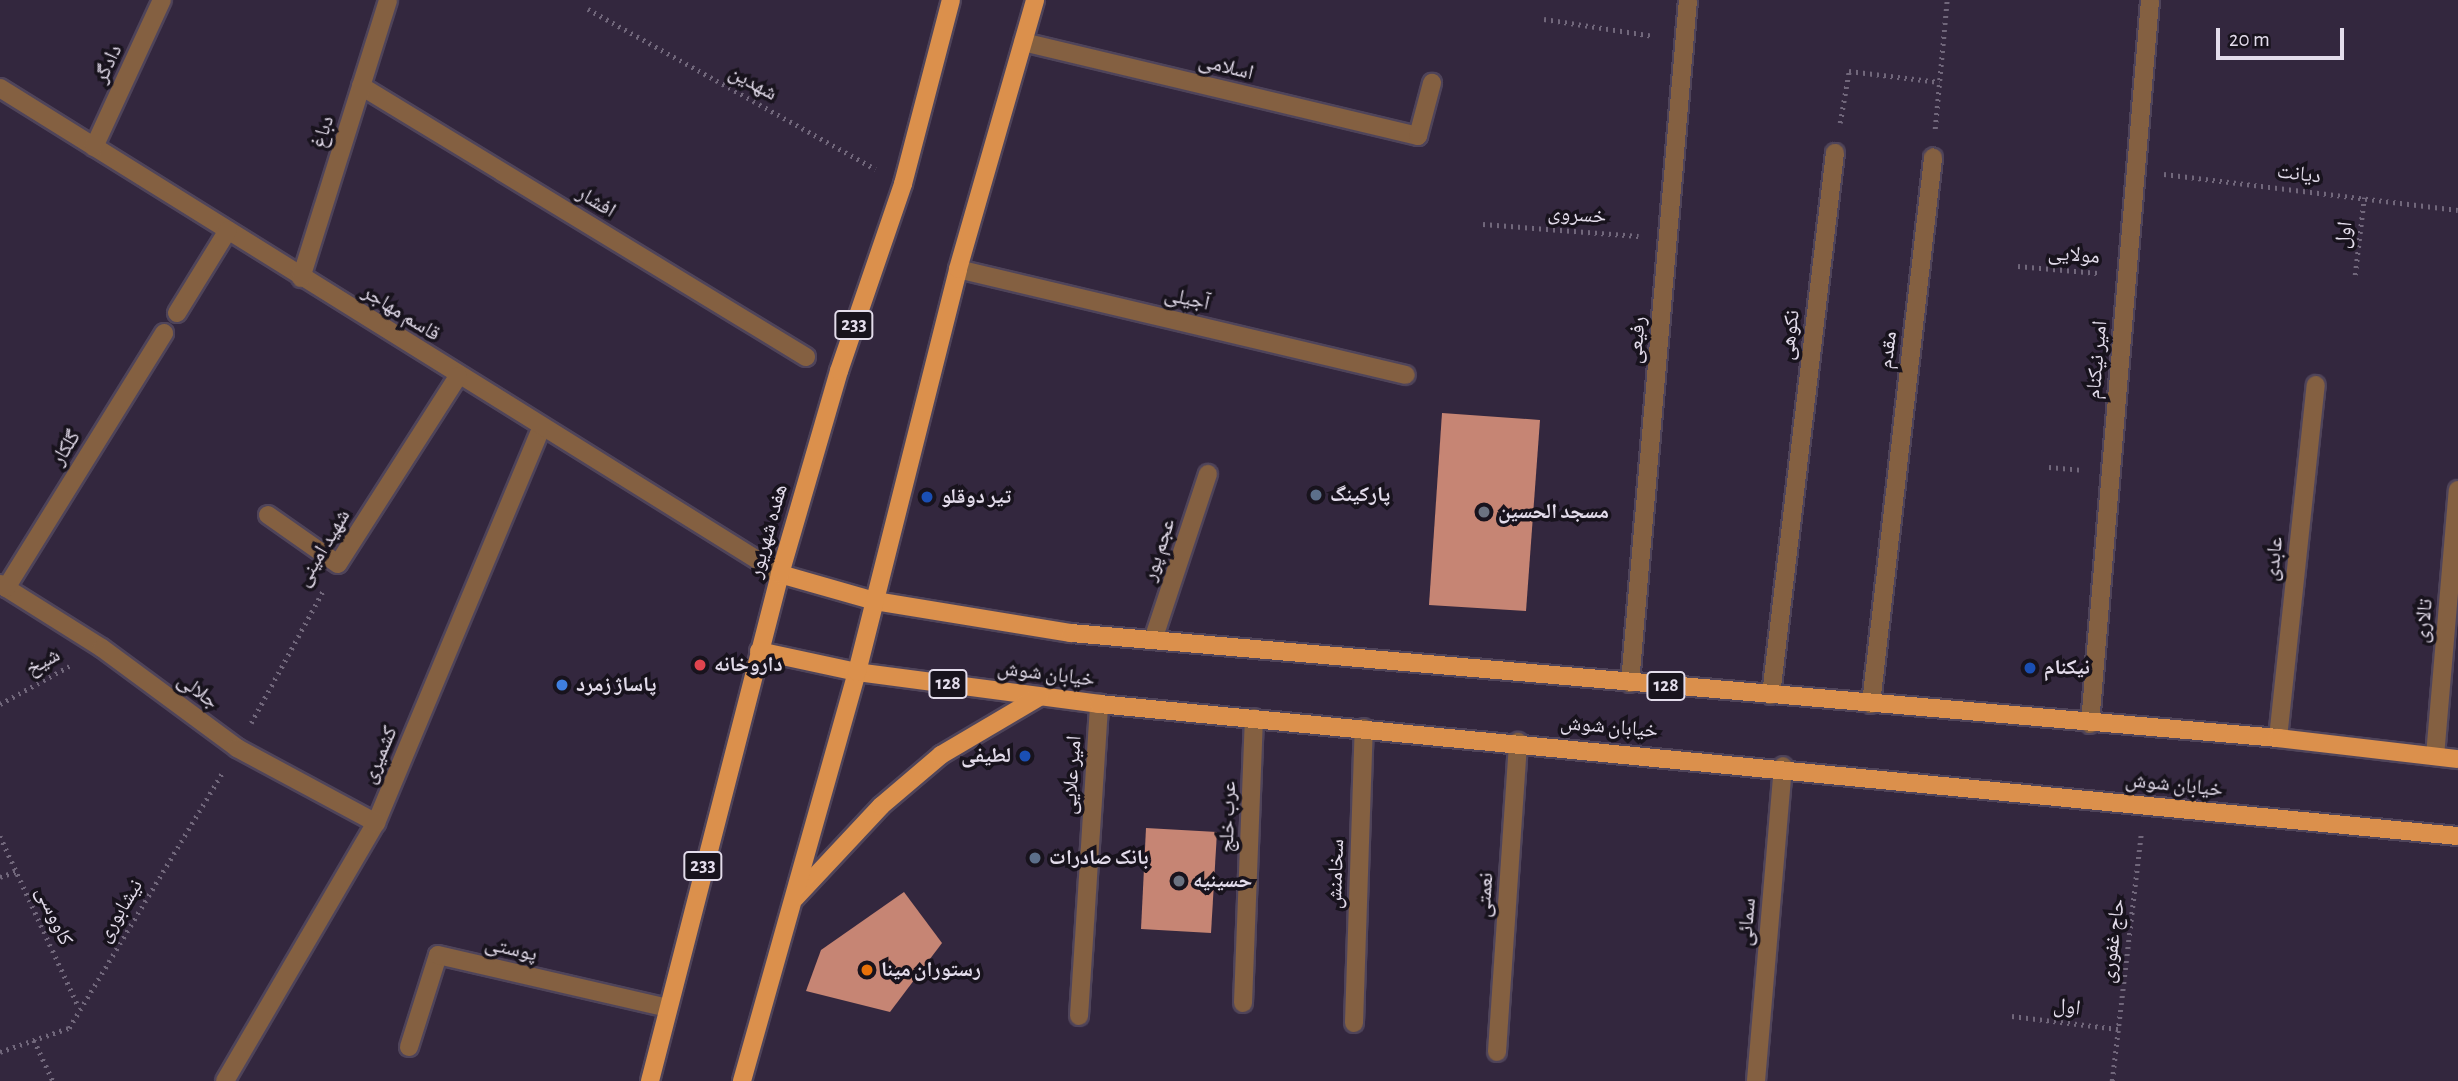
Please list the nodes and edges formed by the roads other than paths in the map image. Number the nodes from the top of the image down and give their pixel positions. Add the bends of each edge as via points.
1 (162, 0) edge
2 (388, 0) edge
3 (951, 0) edge
4 (1035, 0) edge
5 (1688, 0) edge
6 (2150, 0) edge
7 (1023, 42) junction
8 (1432, 83) dead end
9 (361, 86) junction
10 (0, 88) edge
11 (94, 147) junction
12 (1835, 153) road end
13 (1933, 158) road end
14 (228, 230) junction
15 (958, 268) junction
16 (302, 278) junction
17 (177, 313) dead end
18 (164, 333) dead end
19 (806, 357) dead end
20 (1406, 374) dead end
21 (458, 376) junction
22 (2316, 385) dead end
23 (541, 428) junction
24 (1208, 474) dead end
25 (2458, 490) edge
26 (268, 515) dead end
27 (780, 573) junction
28 (3, 586) edge
29 (875, 601) junction
30 (1153, 640) junction
31 (759, 651) junction
32 (857, 672) junction
33 (1630, 683) junction
34 (1771, 695) junction
35 (1039, 697) junction
36 (1099, 704) junction
37 (1871, 704) junction
38 (1254, 718) junction
39 (2090, 724) junction
40 (1364, 728) junction
41 (2278, 738) junction
42 (1518, 742) junction
43 (2435, 756) junction
44 (2458, 759) edge
45 (1783, 766) junction
46 (376, 822) junction
47 (2458, 836) edge
48 (791, 903) junction
49 (1243, 1003) dead end
50 (668, 1008) junction
51 (1079, 1016) dead end
52 (1354, 1023) dead end
53 (409, 1046) dead end
54 (1497, 1052) dead end
55 (225, 1081) edge
56 (650, 1081) edge
57 (742, 1081) edge
58 (1756, 1081) edge

1 - 11 street, دادگر
2 - 9 street, دباغ
3 - 27 main road, هفده شهریور / 233 via 903,184 838,371
4 - 7 main road
5 - 33 street, رفیعی
6 - 39 street, امیر نیکنام
7 - 8 street, اسلامی via 1418,136
7 - 15 main road
9 - 16 street, دباغ
9 - 19 street, افشار
10 - 11 street, قاسم مهاجر
11 - 14 street, قاسم مهاجر
12 - 34 street, نکوهی
13 - 37 street, مقدم
14 - 16 street, قاسم مهاجر
14 - 17 street
15 - 20 street, آجیلی
15 - 29 main road
16 - 21 street, قاسم مهاجر
18 - 28 street, گلکار
21 - 23 street, قاسم مهاجر
21 - 26 street, شهید امینی via 338,564
22 - 41 street, عابدی
23 - 27 street, قاسم مهاجر
23 - 46 street, کشمیری
24 - 30 street, عجم پور
25 - 43 street, تالاری
27 - 29 main road, خیابان شوش
27 - 31 main road, هفده شهریور / 233
28 - 46 street, جلالی via 102,648 237,748
29 - 30 main road, خیابان شوش / 128 via 1071,633
29 - 32 main road
30 - 33 main road, خیابان شوش / 128
31 - 32 main road, خیابان شوش
31 - 50 main road, هفده شهریور / 233
32 - 35 main road, خیابان شوش / 128
32 - 48 main road
33 - 34 main road, خیابان شوش / 128
34 - 37 main road, خیابان شوش / 128
35 - 36 main road, خیابان شوش / 128
35 - 48 main road via 941,755 881,806
36 - 38 main road, خیابان شوش / 128
36 - 51 street, امیر علایی
37 - 39 main road, خیابان شوش / 128
38 - 40 main road, خیابان شوش / 128
38 - 49 street, عرب خلج
39 - 41 main road, خیابان شوش / 128
40 - 42 main road, خیابان شوش / 128
40 - 52 street, سخامنش
41 - 43 main road, خیابان شوش / 128
42 - 45 main road, خیابان شوش / 128
42 - 54 street, نعمتی
43 - 44 main road, خیابان شوش / 128
45 - 47 main road, خیابان شوش / 128
45 - 58 street, سمائی
46 - 55 street, کشمیری
48 - 57 main road
50 - 53 street, پوستی via 438,955
50 - 56 main road, هفده شهریور / 233

